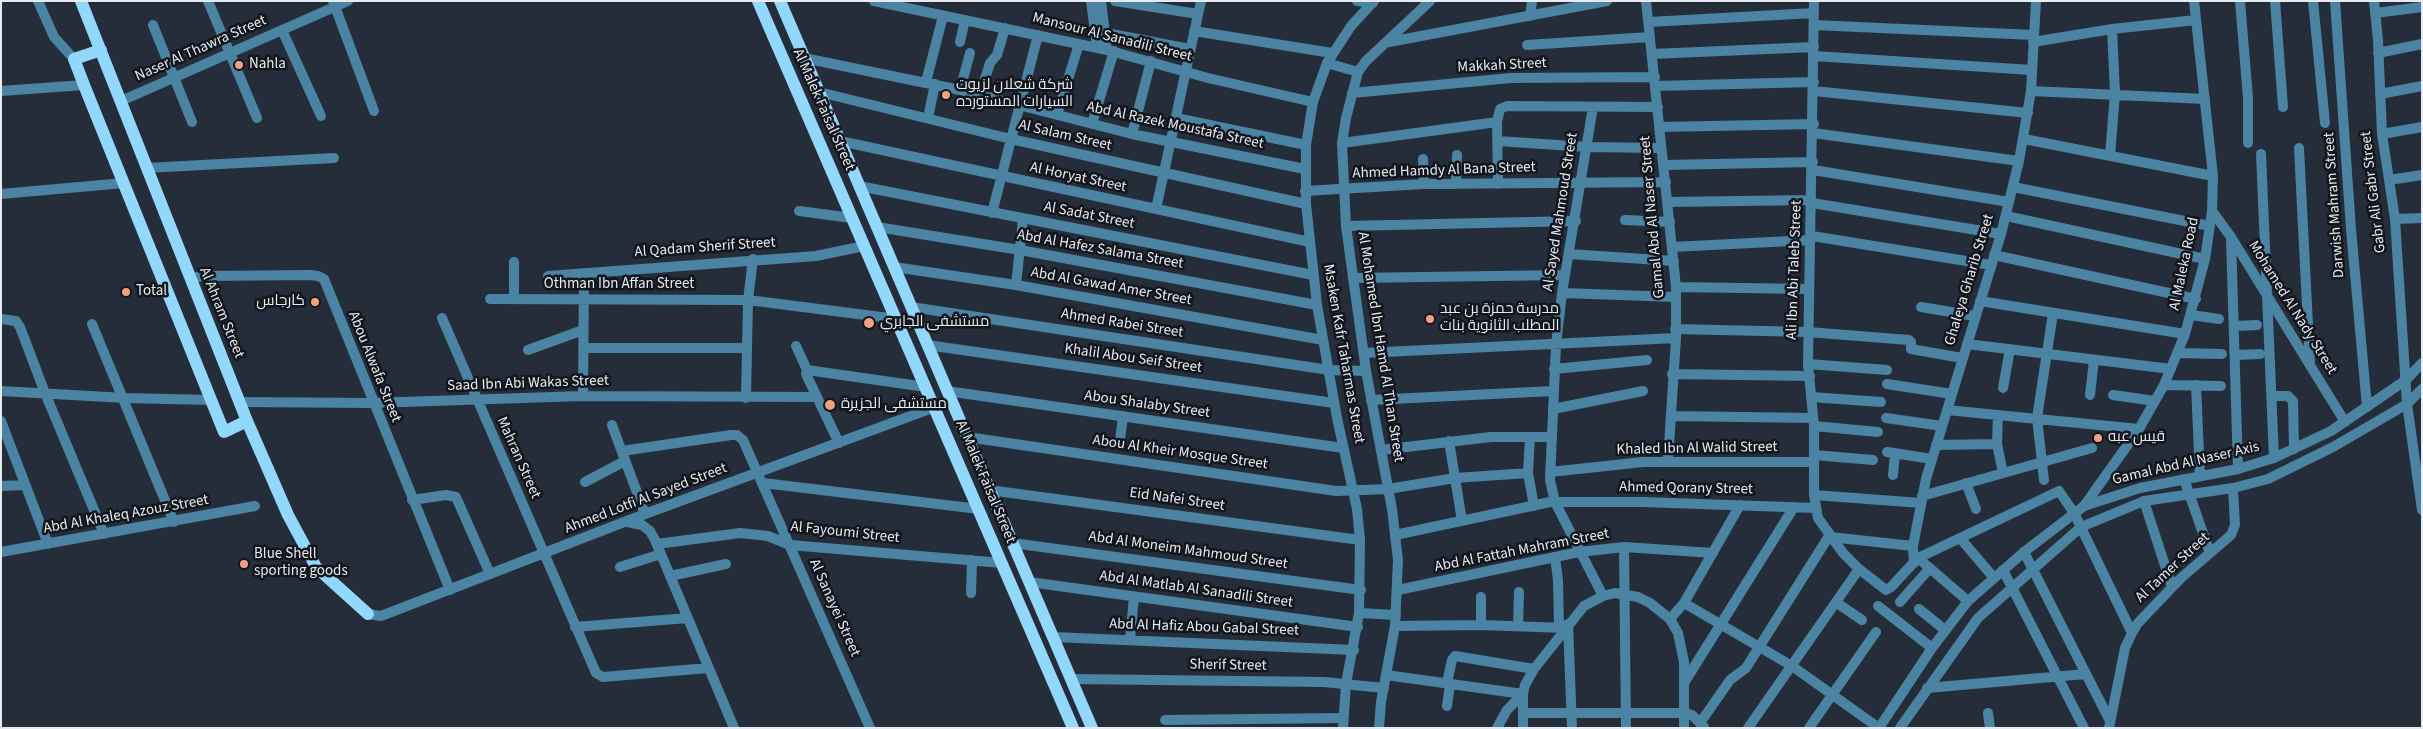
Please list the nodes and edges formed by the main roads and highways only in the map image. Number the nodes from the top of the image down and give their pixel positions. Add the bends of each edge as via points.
1 (81, 1) edge
2 (780, 2) edge
3 (759, 4) edge
4 (793, 31) junction
5 (773, 38) junction
6 (101, 50) junction
7 (247, 421) junction
8 (368, 614) road end
9 (1077, 694) junction
10 (1062, 703) junction
11 (1090, 724) edge
12 (1073, 728) edge

1 - 6 main road, Al Ahram Street
2 - 3 main road via 771,10
2 - 4 main road, Al Malek Faisal Street
3 - 5 main road, Al Malek Faisal Street
4 - 5 main road via 781,30
4 - 9 main road, Al Malek Faisal Street
5 - 10 main road, Al Malek Faisal Street
6 - 7 main road, Al Ahram Street
6 - 7 main road via 74,59 84,85 224,432
7 - 8 main road, Al Ahram Street via 288,516 316,567
9 - 10 main road via 1072,703
9 - 11 main road, Al Malek Faisal Street
10 - 12 main road, Al Malek Faisal Street
11 - 12 main road via 1080,720

